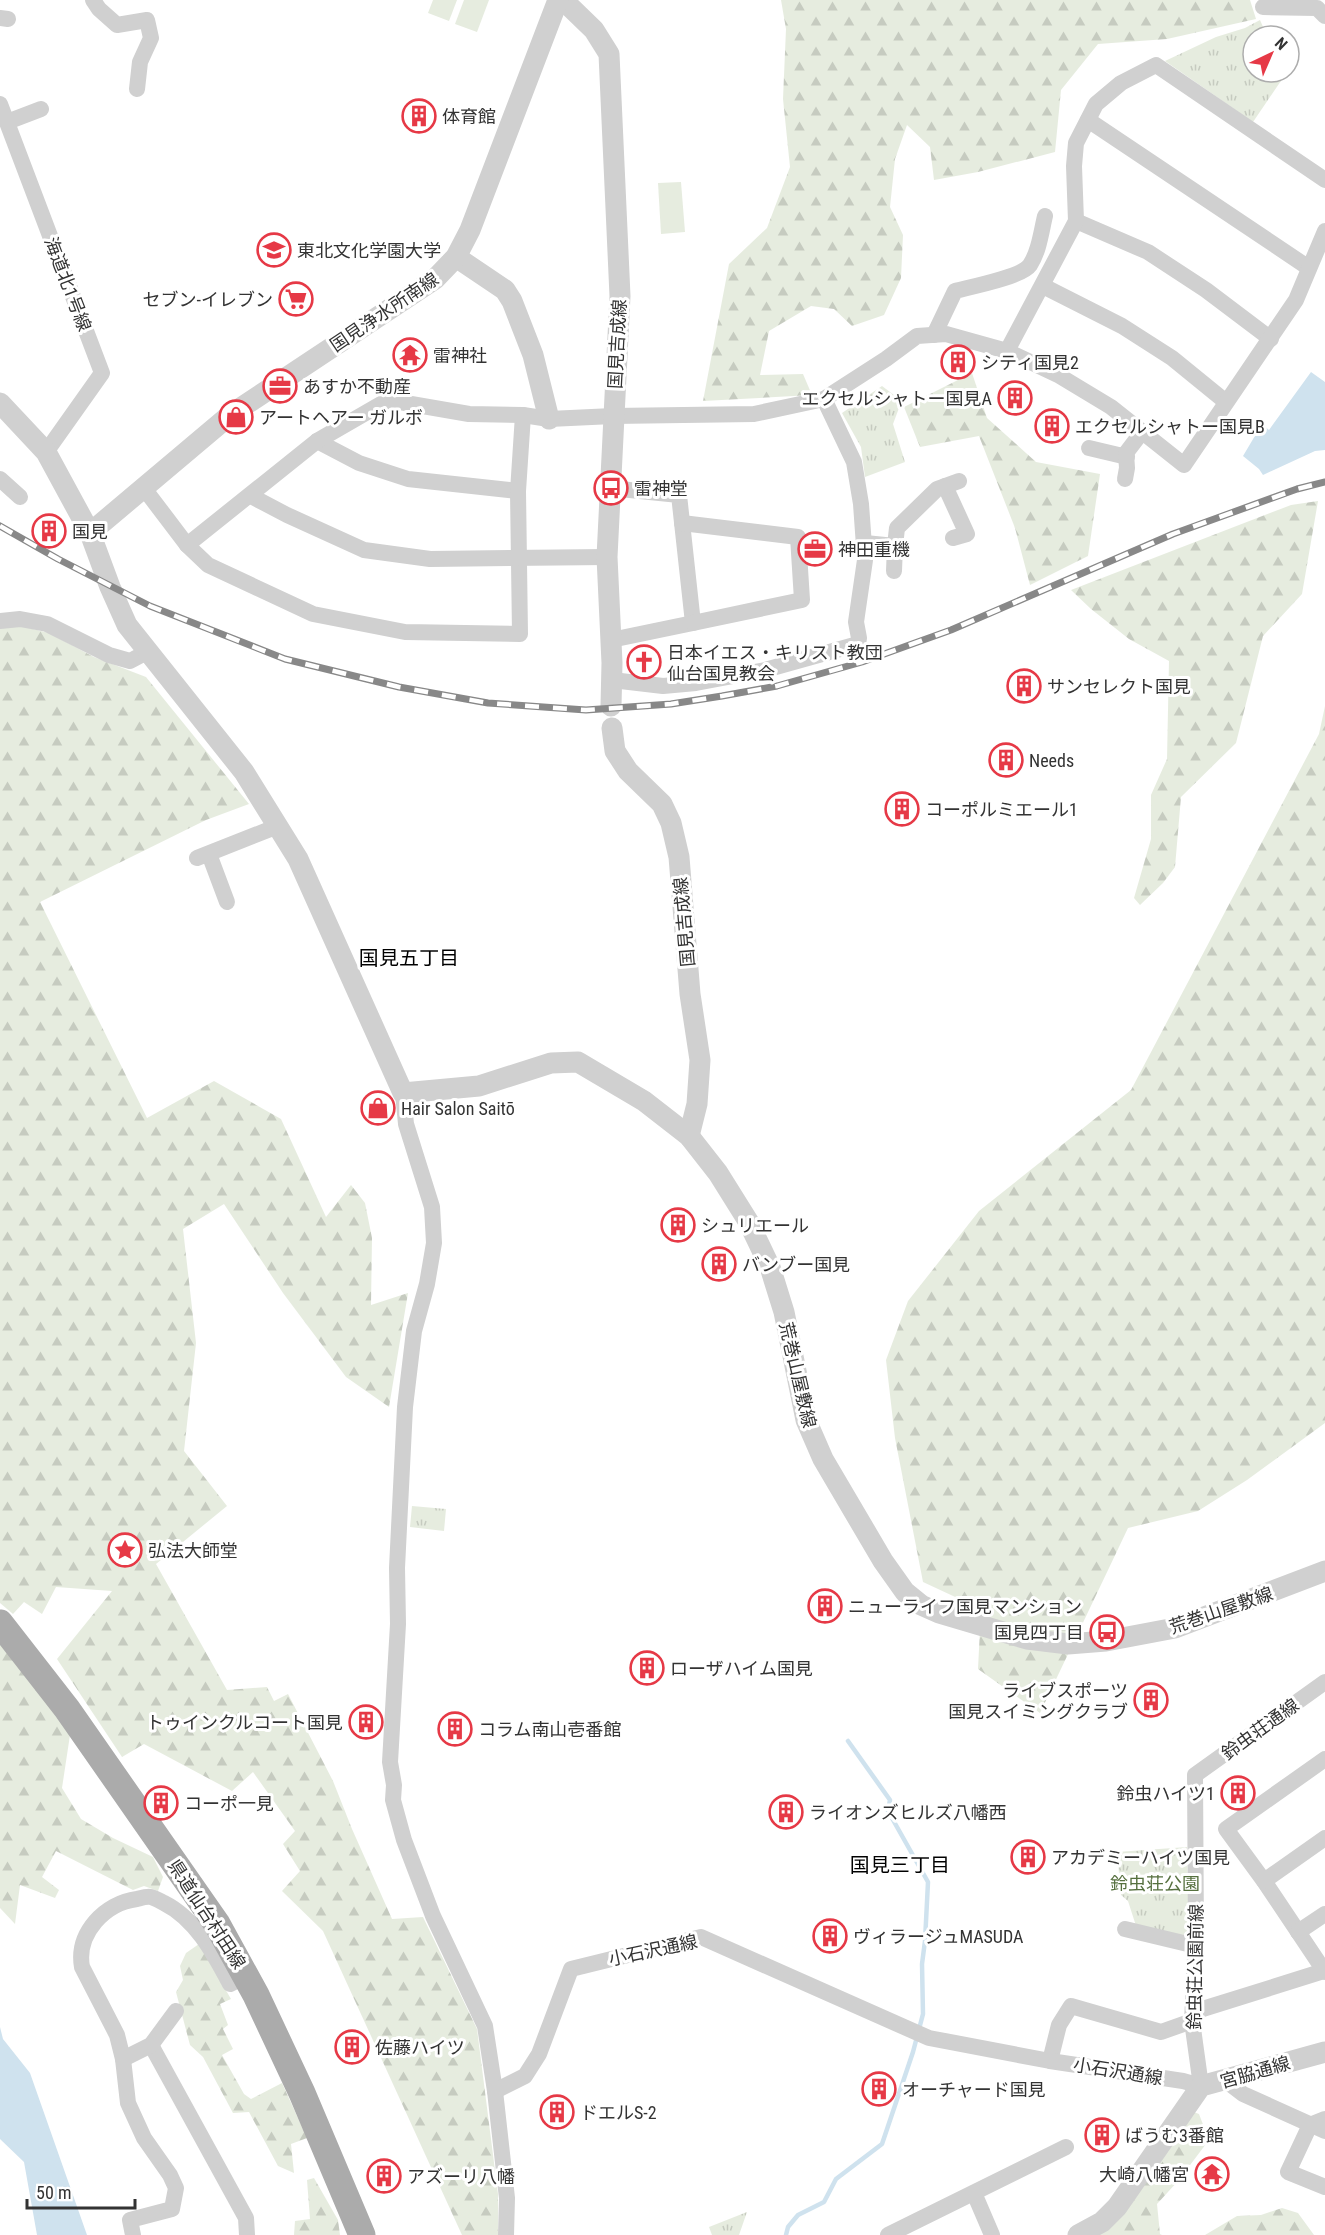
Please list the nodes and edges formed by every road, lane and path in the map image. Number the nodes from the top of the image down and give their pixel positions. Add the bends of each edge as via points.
1 (93, 0) edge
2 (558, 0) edge
3 (563, 0) edge
4 (1263, 7) dead end
5 (1325, 16) edge
6 (137, 89) dead end
7 (41, 109) dead end
8 (2, 111) edge
9 (1088, 120) junction
10 (1325, 180) edge
11 (1045, 216) dead end
12 (1076, 221) junction
13 (1325, 231) edge
14 (456, 257) junction
15 (1309, 268) junction
16 (1043, 286) junction
17 (934, 335) junction
18 (1270, 339) junction
19 (1007, 351) junction
20 (824, 399) junction
21 (1227, 402) junction
22 (0, 403) edge
23 (523, 415) junction
24 (613, 416) junction
25 (549, 418) junction
26 (1143, 432) junction
27 (317, 441) junction
28 (1089, 448) dead end
29 (46, 452) junction
30 (1126, 458) junction
31 (0, 479) edge
32 (1125, 479) dead end
33 (144, 487) junction
34 (610, 488) junction
35 (518, 491) junction
36 (251, 496) junction
37 (20, 497) dead end
38 (682, 523) junction
39 (90, 533) junction
40 (967, 534) dead end
41 (865, 543) junction
42 (187, 545) junction
43 (895, 546) junction
44 (607, 557) junction
45 (519, 559) junction
46 (894, 571) dead end
47 (0, 621) edge
48 (693, 623) junction
49 (611, 640) junction
50 (147, 652) junction
51 (612, 680) junction
52 (612, 706) dead end
53 (612, 728) dead end
54 (278, 826) junction
55 (227, 902) dead end
56 (403, 1094) junction
57 (689, 1136) junction
58 (1325, 1571) edge
59 (0, 1623) edge
60 (1325, 1682) edge
61 (1325, 1759) edge
62 (1195, 1775) joint
63 (1325, 1838) edge
64 (1264, 1881) junction
65 (1325, 1914) edge
66 (1125, 1929) dead end
67 (1298, 1932) junction
68 (1196, 1946) junction
69 (1325, 1972) edge
70 (246, 1976) junction
71 (176, 2011) dead end
72 (1193, 2017) junction
73 (151, 2045) junction
74 (1325, 2052) edge
75 (123, 2059) junction
76 (1050, 2061) junction
77 (1226, 2081) junction
78 (1201, 2086) junction
79 (495, 2091) junction
80 (1320, 2125) edge
81 (1065, 2147) dead end
82 (1325, 2187) edge
83 (974, 2193) junction
84 (134, 2235) edge
85 (247, 2235) edge
86 (362, 2235) edge
87 (506, 2235) edge
88 (888, 2235) edge
89 (992, 2235) edge
90 (1078, 2235) edge

1 - 6 street via 117,25 147,20 151,38 140,62
2 - 14 street, 国見浄水所南線 via 475,219
3 - 24 street, 国見吉成線 via 594,30 609,54 620,296
4 - 5 street via 1317,8
7 - 8 street
8 - 29 street, 海道北1号線 via 102,373
9 - 10 street via 1096,104 1121,84 1156,65
9 - 12 street via 1076,143
9 - 15 street
11 - 17 street via 1029,268 955,291
12 - 16 street
12 - 18 street via 1148,252
13 - 15 street
14 - 25 street via 505,290 512,301 533,355
14 - 33 street, 国見浄水所南線 via 435,279 230,415
15 - 18 street via 1296,300
16 - 19 street
16 - 21 street via 1122,326 1172,358
17 - 19 street via 946,334
17 - 20 street via 916,336
18 - 21 street
19 - 26 street via 1076,386
20 - 24 street via 754,414
20 - 41 street via 854,462
21 - 26 street via 1184,465
22 - 29 street
23 - 25 street
23 - 27 street via 469,414 388,400
23 - 35 street
24 - 25 street
24 - 34 street, 国見吉成線
26 - 30 street
27 - 35 street via 359,463 408,479
27 - 36 street
28 - 30 street
29 - 39 street
30 - 32 street
31 - 37 street
33 - 39 street, 国見浄水所南線
33 - 42 street
34 - 38 street via 679,495
34 - 44 street, 国見吉成線
35 - 45 street
36 - 42 street
36 - 45 street via 364,550 430,560
38 - 48 street
38 - 48 street via 798,537 802,600
39 - 50 street via 127,625
40 - 43 street via 952,483 937,489 897,528
41 - 43 street
41 - 51 street via 856,622 858,644 765,670 696,683 663,686
42 - 45 street via 208,565 313,614 405,632 520,634
43 - 46 street
44 - 45 street
44 - 49 street, 国見吉成線
47 - 50 street via 20,619 46,624 130,661
48 - 49 street
49 - 51 street, 国見吉成線
50 - 54 street via 244,772
51 - 52 street, 国見吉成線
53 - 57 street, 国見吉成線 via 615,751 628,771 662,804 679,857 690,994 700,1060 697,1104
54 - 55 street via 203,856
54 - 56 street via 315,895
56 - 57 street, 荒巻山屋敷線 via 479,1086 551,1063 578,1062 644,1101
56 - 79 street via 406,1124 432,1208 434,1243 414,1331 405,1407 390,1762 393,1800 433,1916 484,2026
57 - 58 street, 荒巻山屋敷線 via 748,1221 770,1267 784,1312 806,1420 823,1459 883,1561 905,1592 921,1605 1027,1639 1068,1644 1106,1641 1175,1628
59 - 70 main road, 県道仙台村田線 via 67,1709 217,1924
60 - 62 street, 鈴虫荘通線
61 - 64 street via 1226,1829
62 - 68 street, 鈴虫荘公園前線
63 - 64 street
64 - 67 street
65 - 67 street
66 - 68 street
67 - 69 street
68 - 72 street, 鈴虫荘公園前線
69 - 72 street
70 - 75 street via 230,1984 213,1951 182,1914 165,1903 151,1897 129,1900 108,1910 84,1937 81,1957 117,2035
70 - 86 main road, 県道仙台村田線 via 302,2093
71 - 73 street
72 - 76 street via 1161,2032 1071,2006 1059,2025
72 - 78 street, 鈴虫荘公園前線
73 - 75 street
73 - 85 street via 246,2218
74 - 77 street, 宮脇通線
75 - 84 street via 128,2103 144,2139 176,2188 172,2209 130,2220
76 - 78 street, 小石沢通線
76 - 79 street, 小石沢通線 via 929,2038 701,1937 571,1969 539,2054 525,2076
77 - 78 street, 宮脇通線
77 - 80 street via 1243,2094
78 - 90 street, 宮脇通線 via 1117,2207 1102,2222
79 - 87 street via 507,2198
80 - 82 street via 1288,2172
81 - 83 street
83 - 88 street
83 - 89 street

